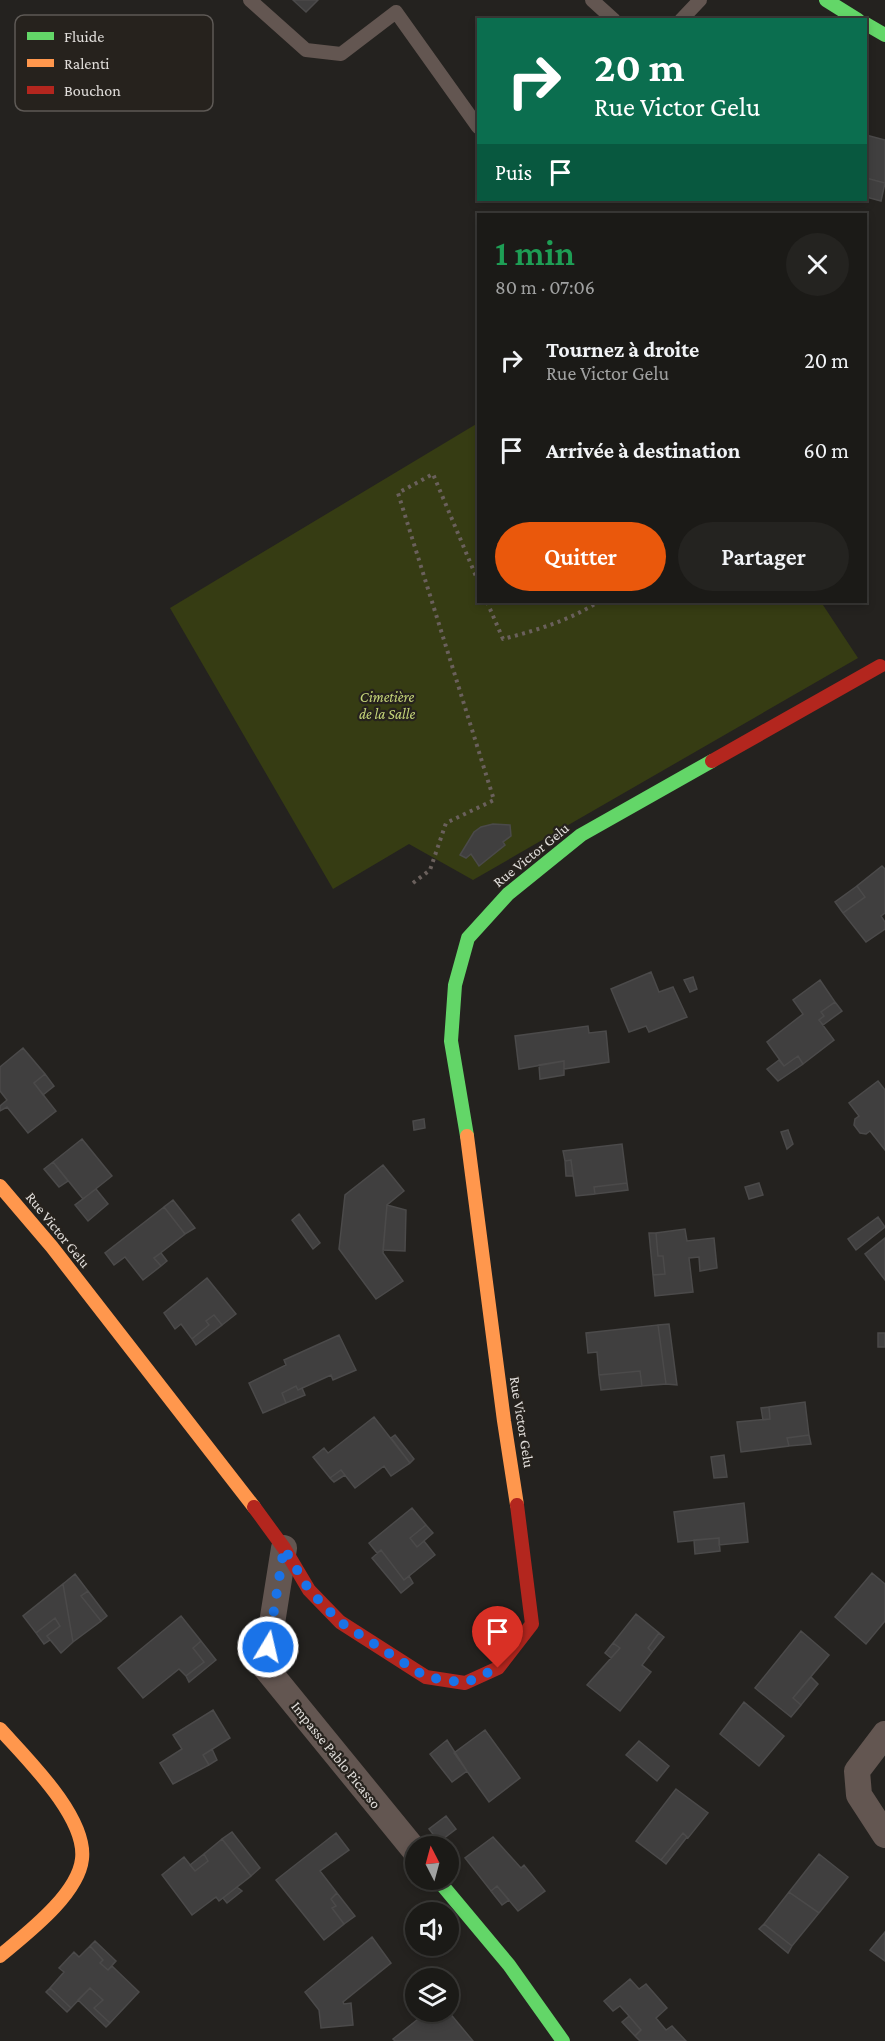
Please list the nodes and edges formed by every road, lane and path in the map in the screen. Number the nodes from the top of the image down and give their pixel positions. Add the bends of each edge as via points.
1 (250, 0) edge
2 (592, 0) edge
3 (700, 0) edge
4 (826, 0) edge
5 (612, 18) edge
6 (683, 18) edge
7 (855, 18) edge
8 (867, 25) edge
9 (885, 35) edge
10 (477, 126) edge
11 (477, 579) edge
12 (487, 603) edge
13 (596, 603) edge
14 (880, 666) dead end
15 (413, 883) dead end
16 (0, 1186) edge
17 (284, 1548) junction
18 (0, 1729) edge
19 (885, 1734) edge
20 (885, 1836) edge
21 (405, 1839) edge
22 (446, 1890) edge
23 (0, 1956) edge
24 (563, 2041) edge

1 - 10 lane via 306,50 341,54 396,12
2 - 5 lane
3 - 6 lane
4 - 7 street
8 - 9 street
11 - 15 path via 433,474 398,493 494,800 446,824 430,870
12 - 13 path via 503,639 543,628
14 - 17 street, Rue Victor Gelu via 581,835 508,894 468,938 454,985 451,1041 522,1527 532,1624 498,1668 465,1683 426,1677 340,1622 309,1590
16 - 17 street, Rue Victor Gelu via 52,1247
17 - 21 street, Impasse Pablo Picasso via 265,1667
18 - 23 street via 57,1795 77,1834 82,1857 72,1883
19 - 20 street via 857,1771 859,1795
22 - 24 street via 509,1965

